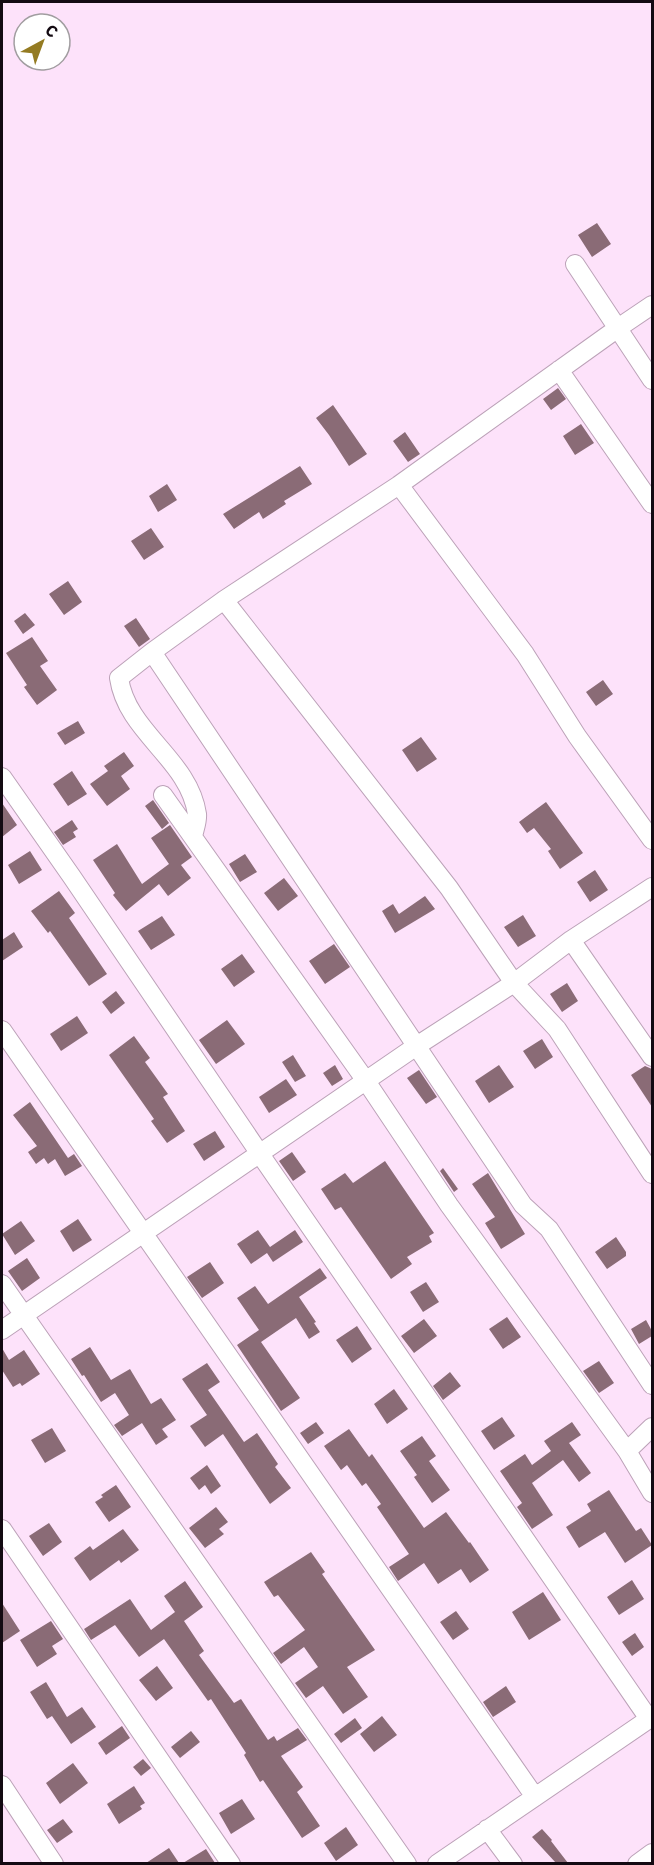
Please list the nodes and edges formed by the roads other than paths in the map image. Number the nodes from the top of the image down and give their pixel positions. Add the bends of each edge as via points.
1 (575, 264) dead end
2 (652, 305) edge
3 (618, 328) junction
4 (559, 370) junction
5 (652, 380) edge
6 (399, 485) junction
7 (652, 504) edge
8 (224, 600) junction
9 (152, 652) junction
10 (2, 777) edge
11 (163, 795) dead end
12 (193, 837) junction
13 (652, 840) edge
14 (652, 887) edge
15 (571, 940) junction
16 (514, 983) junction
17 (2, 1030) edge
18 (416, 1047) junction
19 (652, 1057) edge
20 (366, 1081) junction
21 (260, 1154) junction
22 (652, 1174) edge
23 (143, 1234) junction
24 (2, 1284) edge
25 (23, 1316) junction
26 (2, 1330) edge
27 (652, 1385) edge
28 (652, 1427) edge
29 (627, 1451) junction
30 (652, 1493) edge
31 (2, 1529) edge
32 (651, 1718) edge
33 (2, 1785) edge
34 (535, 1797) junction
35 (487, 1830) junction
36 (652, 1852) edge
37 (54, 1863) edge
38 (231, 1863) edge
39 (407, 1863) edge
40 (437, 1863) edge
41 (513, 1863) edge
42 (637, 1863) edge

1 - 3 street
2 - 3 street
3 - 4 street
3 - 5 street
4 - 6 street
4 - 7 street
6 - 8 street
6 - 13 street via 525,654 577,736
8 - 9 street
8 - 16 street via 449,888
9 - 12 street via 119,678 121,694 135,719 189,785 197,816
9 - 18 street
10 - 21 street
11 - 12 street
12 - 20 street
14 - 15 street
15 - 16 street
15 - 19 street
16 - 18 street
16 - 22 street via 557,1029
17 - 23 street
18 - 20 street
18 - 27 street via 524,1205 549,1229
20 - 21 street
20 - 29 street via 449,1205
21 - 23 street
21 - 32 street
23 - 25 street
23 - 34 street
24 - 25 street
25 - 26 street
25 - 39 street
28 - 29 street
29 - 30 street
31 - 38 street
32 - 34 street
33 - 37 street
34 - 35 street
35 - 40 street
35 - 41 street
36 - 42 street

